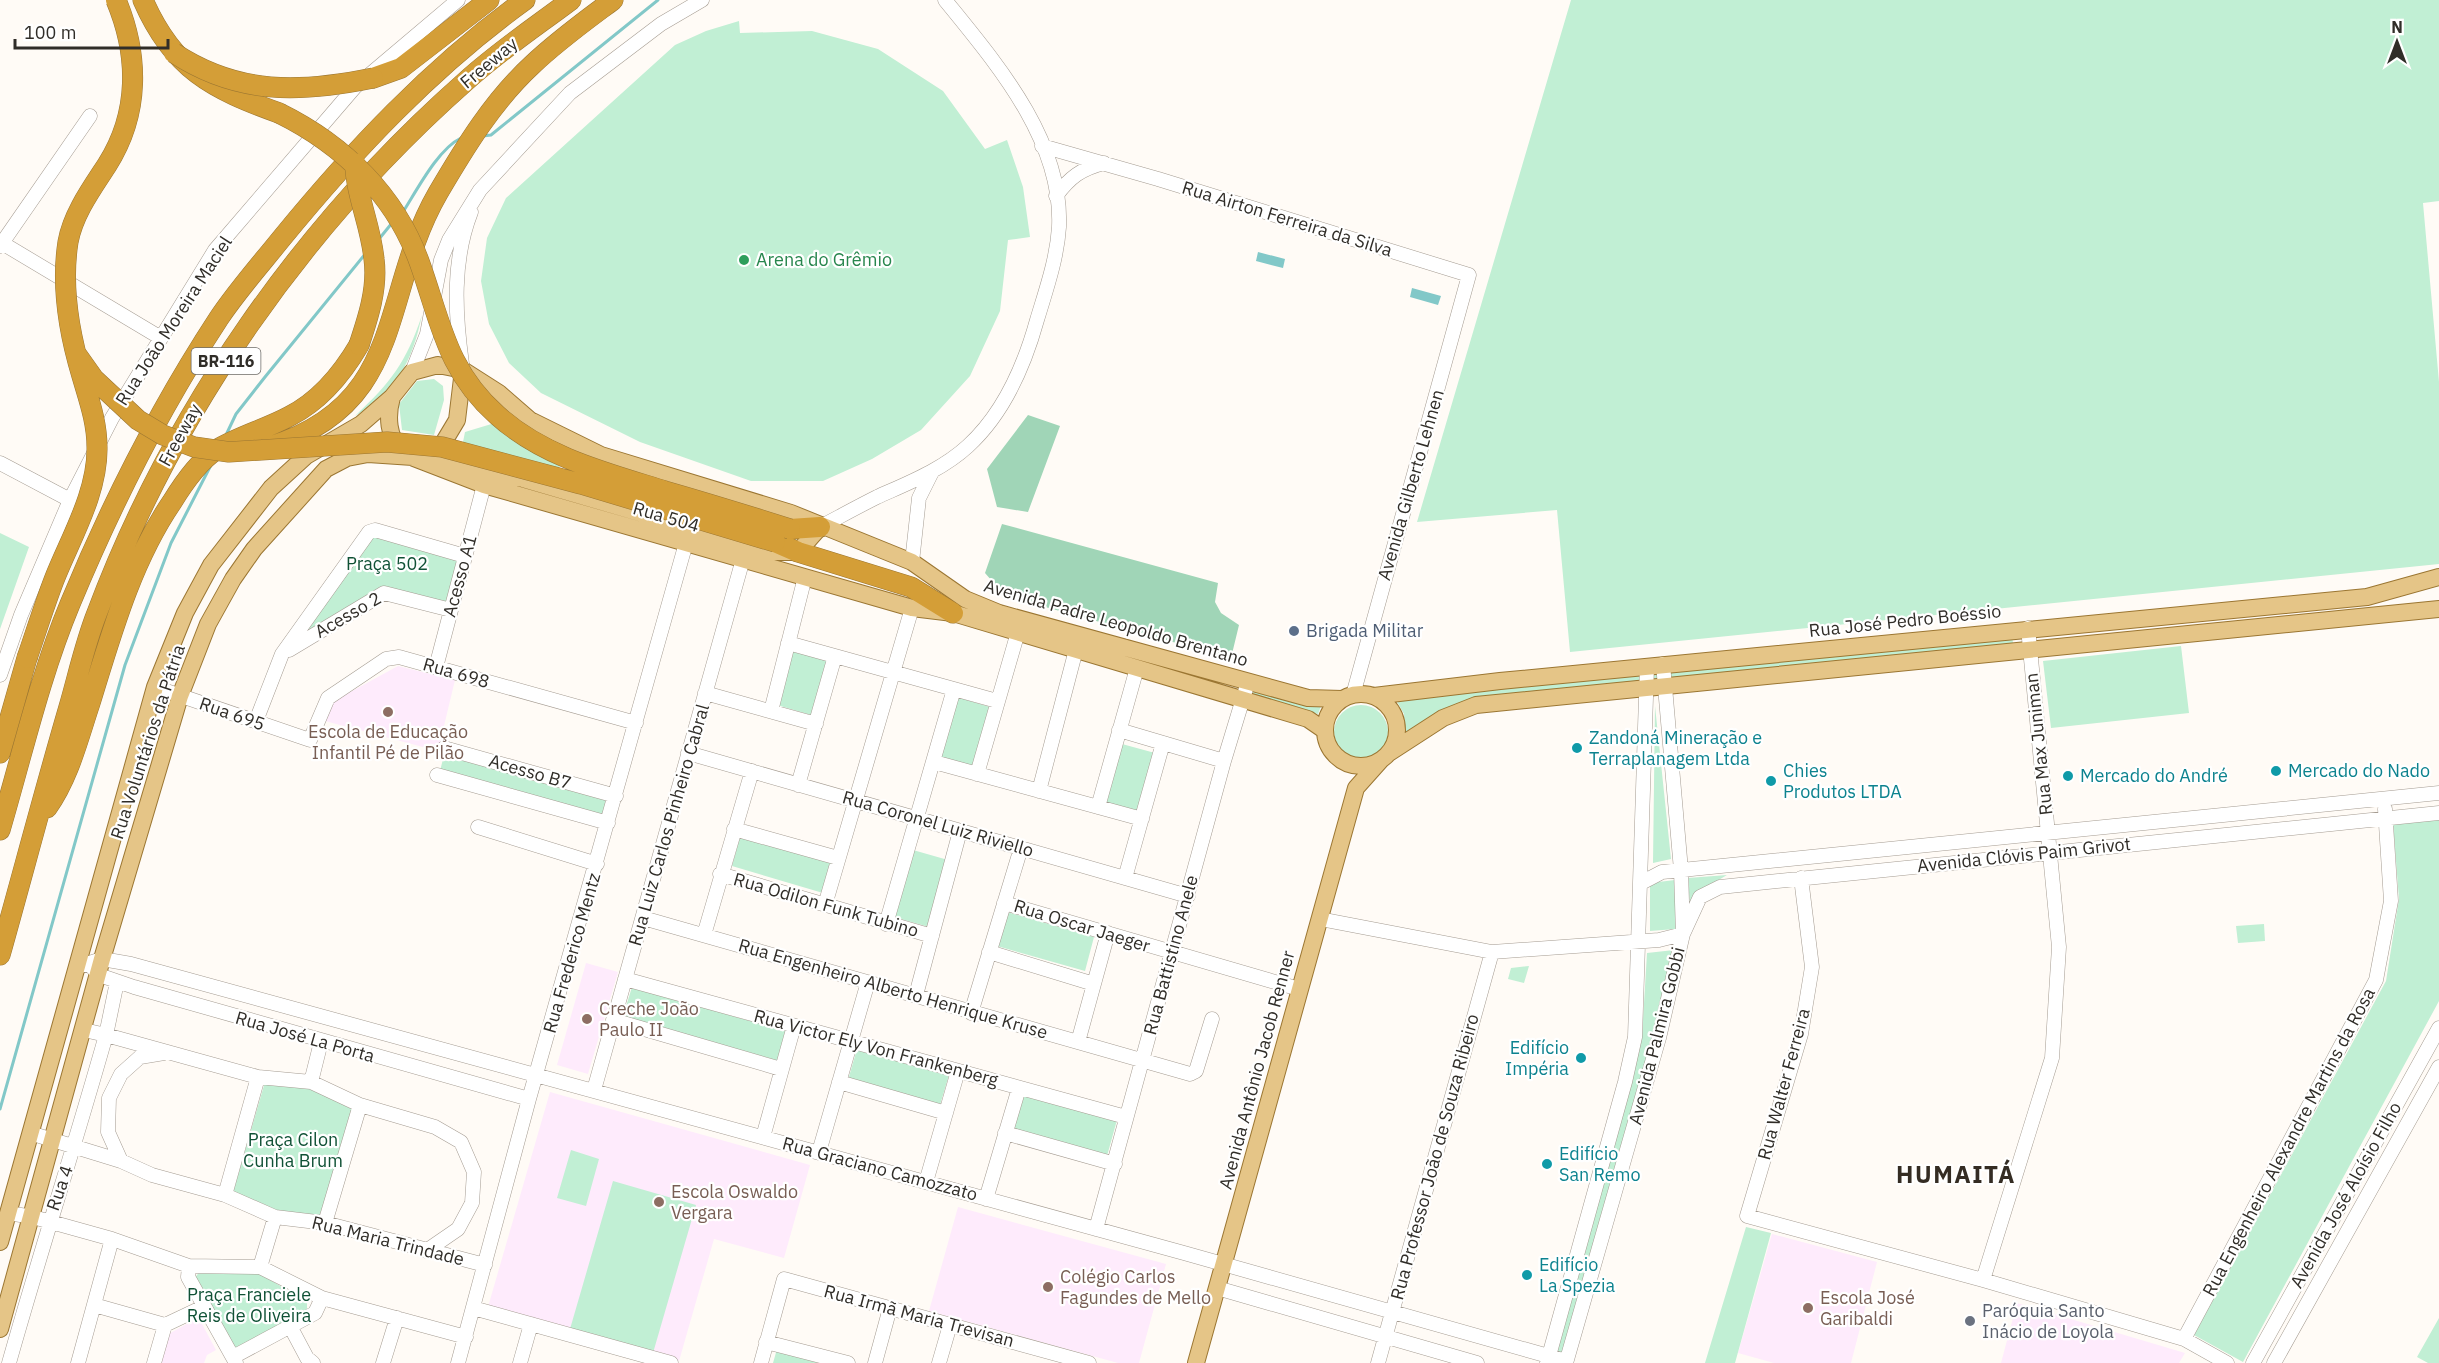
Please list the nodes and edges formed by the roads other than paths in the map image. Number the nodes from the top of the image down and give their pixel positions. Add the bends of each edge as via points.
1 (116, 0) edge
2 (143, 0) edge
3 (458, 0) edge
4 (489, 0) edge
5 (525, 0) edge
6 (571, 0) edge
7 (613, 0) edge
8 (702, 0) edge
9 (945, 0) edge
10 (174, 53) junction
11 (90, 116) dead end
12 (1042, 146) junction
13 (355, 163) junction
14 (1106, 163) junction
15 (480, 190) junction
16 (1056, 196) junction
17 (1, 245) edge
18 (1469, 275) joint
19 (161, 338) junction
20 (77, 356) junction
21 (463, 370) junction
22 (412, 372) junction
23 (499, 393) junction
24 (392, 397) junction
25 (457, 420) junction
26 (259, 450) junction
27 (413, 457) junction
28 (0, 463) edge
29 (932, 472) junction
30 (484, 485) junction
31 (70, 500) junction
32 (820, 527) junction
33 (715, 535) junction
34 (686, 543) junction
35 (798, 552) junction
36 (465, 556) junction
37 (743, 559) junction
38 (912, 562) junction
39 (805, 577) junction
40 (2439, 577) edge
41 (316, 607) junction
42 (912, 608) junction
43 (2439, 609) edge
44 (451, 610) junction
45 (953, 613) junction
46 (997, 620) junction
47 (330, 624) junction
48 (2028, 628) junction
49 (1018, 633) junction
50 (788, 643) junction
51 (1078, 643) junction
52 (2030, 648) junction
53 (282, 654) junction
54 (835, 656) junction
55 (1655, 665) junction
56 (436, 667) junction
57 (1137, 668) junction
58 (893, 672) junction
59 (0, 675) edge
60 (1210, 681) junction
61 (1248, 682) junction
62 (1667, 686) junction
63 (155, 687) junction
64 (1646, 688) junction
65 (954, 689) junction
66 (705, 693) junction
67 (180, 696) junction
68 (1374, 696) junction
69 (1347, 697) junction
70 (1242, 699) junction
71 (998, 701) junction
72 (771, 711) junction
73 (256, 721) junction
74 (636, 723) junction
75 (816, 724) junction
76 (1119, 730) junction
77 (1324, 730) junction
78 (310, 740) joint
79 (1163, 743) junction
80 (444, 748) dead end
81 (0, 753) edge
82 (688, 753) junction
83 (1385, 756) junction
84 (1224, 761) junction
85 (934, 762) junction
86 (1349, 765) junction
87 (752, 771) junction
88 (977, 774) junction
89 (437, 775) dead end
90 (798, 785) junction
91 (1356, 788) junction
92 (1039, 791) junction
93 (2439, 792) edge
94 (616, 796) junction
95 (2384, 798) junction
96 (856, 801) junction
97 (1098, 807) junction
98 (2439, 813) edge
99 (2386, 818) junction
100 (918, 819) junction
101 (1142, 819) junction
102 (37, 823) junction
103 (608, 823) junction
104 (478, 827) dead end
105 (734, 829) junction
106 (0, 830) edge
107 (960, 831) junction
108 (2048, 833) junction
109 (1021, 848) junction
110 (2050, 852) junction
111 (838, 858) junction
112 (597, 864) junction
113 (1682, 870) junction
114 (720, 874) junction
115 (1125, 878) junction
116 (1801, 878) junction
117 (1641, 883) junction
118 (1188, 896) junction
119 (1004, 903) junction
120 (825, 905) junction
121 (643, 918) junction
122 (1320, 919) junction
123 (886, 924) junction
124 (1107, 933) junction
125 (1683, 934) junction
126 (704, 935) junction
127 (932, 936) junction
128 (1636, 941) junction
129 (989, 952) junction
130 (1492, 952) junction
131 (1173, 953) junction
132 (0, 956) edge
133 (89, 964) junction
134 (625, 979) junction
135 (117, 982) junction
136 (868, 982) junction
137 (1094, 984) junction
138 (1299, 989) junction
139 (916, 995) junction
140 (971, 1013) junction
141 (1212, 1019) dead end
142 (613, 1020) junction
143 (794, 1026) junction
144 (2439, 1028) edge
145 (84, 1030) junction
146 (106, 1035) junction
147 (321, 1042) junction
148 (851, 1042) junction
149 (1078, 1042) junction
150 (168, 1052) junction
151 (1142, 1060) junction
152 (2439, 1067) edge
153 (781, 1069) junction
154 (958, 1071) junction
155 (537, 1074) junction
156 (2413, 1076) junction
157 (258, 1077) junction
158 (311, 1082) junction
159 (839, 1082) junction
160 (1019, 1088) junction
161 (2434, 1088) edge
162 (594, 1090) junction
163 (530, 1099) junction
164 (360, 1105) junction
165 (946, 1113) junction
166 (1126, 1118) junction
167 (30, 1133) junction
168 (1005, 1133) junction
169 (763, 1137) junction
170 (54, 1139) junction
171 (75, 1145) junction
172 (819, 1152) junction
173 (121, 1161) junction
174 (1115, 1164) junction
175 (926, 1182) junction
176 (225, 1195) junction
177 (986, 1198) junction
178 (8, 1213) junction
179 (275, 1217) junction
180 (41, 1219) junction
181 (325, 1222) junction
182 (1096, 1229) junction
183 (112, 1239) junction
184 (0, 1242) edge
185 (426, 1251) junction
186 (1223, 1264) junction
187 (485, 1265) junction
188 (189, 1266) junction
189 (260, 1267) junction
190 (1983, 1280) junction
191 (1217, 1288) junction
192 (322, 1298) junction
193 (94, 1305) junction
194 (203, 1307) junction
195 (473, 1308) junction
196 (890, 1308) junction
197 (1393, 1312) junction
198 (397, 1318) junction
199 (531, 1324) junction
200 (165, 1325) junction
201 (950, 1325) junction
202 (290, 1326) junction
203 (0, 1329) edge
204 (466, 1337) junction
205 (1386, 1337) junction
206 (2184, 1339) junction
207 (766, 1342) junction
208 (1061, 1359) edge
209 (234, 1360) edge
210 (1548, 1360) edge
211 (1566, 1362) edge
212 (9, 1363) edge
213 (78, 1363) edge
214 (154, 1363) edge
215 (313, 1363) edge
216 (383, 1363) edge
217 (458, 1363) edge
218 (520, 1363) edge
219 (671, 1363) edge
220 (761, 1363) edge
221 (848, 1363) edge
222 (875, 1363) edge
223 (939, 1363) edge
224 (1089, 1363) edge
225 (1196, 1363) edge
226 (1378, 1363) edge
227 (1478, 1363) edge
228 (2227, 1363) edge
229 (2253, 1363) edge
230 (2274, 1363) edge

1 - 20 highway, bridge via 132,49 133,88 119,143 77,215 69,239 65,293
2 - 10 highway
3 - 19 street, Rua João Moreira Maciel via 355,87 215,250
4 - 10 highway, bridge via 401,68 335,86 275,89 243,84 208,73
5 - 106 highway, Freeway / BR-116 via 460,50 389,118 317,195 220,316 145,443 69,606
6 - 102 highway, Freeway / BR-116 via 465,81 337,212 285,275 202,396 133,522 96,616
7 - 26 highway, bridge via 531,66 474,135 437,195 415,245 385,343 358,391 342,408 305,433
8 - 15 street, Rua Voluntários da Pátria via 661,24 570,93
9 - 12 street via 989,54
10 - 13 highway, bridge via 205,80 232,96 307,127
11 - 17 street
12 - 14 street, Rua Airton Ferreira da Silva
12 - 16 street
13 - 32 highway, bridge via 376,186 409,237 456,366 470,388 497,416 585,467 790,529
13 - 102 highway, bridge via 374,260 370,312 359,345 330,386 313,402 292,416 215,451 171,503 152,536 116,621 68,769
14 - 16 street via 1085,168 1071,177
14 - 18 street, Rua Airton Ferreira da Silva
15 - 21 street, Rua Voluntários da Pátria via 465,232 457,279 457,327
15 - 22 street, Rua Voluntários da Pátria via 441,260 427,334
16 - 29 street via 1059,226 1054,260 1020,370 994,416 967,447
17 - 19 street
18 - 69 street, Avenida Gilberto Lehnen
19 - 31 street, Rua João Moreira Maciel via 112,418
20 - 26 highway, bridge via 123,408 163,435 214,451
20 - 81 highway, bridge via 95,426 95,465 27,658
21 - 22 main road via 438,365
21 - 23 main road, Avenida Padre Leopoldo Brentano
21 - 25 main road, Rua Voluntários da Pátria
22 - 24 main road, Rua Voluntários da Pátria
23 - 25 main road
23 - 32 main road, Avenida Padre Leopoldo Brentano via 530,420 601,455 791,513
24 - 27 main road via 389,410 393,440 400,450
24 - 63 main road, Rua Voluntários da Pátria via 362,424 306,456 271,488 211,566 185,613
25 - 27 main road, Rua Voluntários da Pátria via 439,450
26 - 35 highway, bridge via 387,442 442,447 581,484
27 - 30 main road, Rua 504
27 - 33 main road via 488,470
27 - 67 main road, Rua Voluntários da Pátria via 368,454 347,458 326,469 292,503 233,579 208,624
28 - 31 street
29 - 32 street
29 - 38 street via 919,498
30 - 34 main road, Rua 504
30 - 36 street, Acesso A1
31 - 59 street, Rua João Moreira Maciel
32 - 35 main road
32 - 38 main road, Avenida Padre Leopoldo Brentano
33 - 34 main road
33 - 35 main road via 773,552
34 - 37 main road, Rua 504
34 - 74 street, Rua Frederico Mentz
35 - 45 highway via 911,587
36 - 41 street via 371,530
36 - 44 street, Acesso A1
37 - 39 main road, Rua 504
37 - 66 street, Rua Luiz Carlos Pinheiro Cabral
38 - 46 main road, Avenida Padre Leopoldo Brentano
39 - 42 main road, Rua 504
39 - 50 street
40 - 48 main road, Rua José Pedro Boéssio via 2367,597
41 - 47 street
41 - 53 street
42 - 45 main road, Avenida Padre Leopoldo Brentano
42 - 58 street
43 - 52 main road
44 - 47 street, Acesso 2 via 384,593
44 - 56 street, Acesso A1
45 - 46 main road, Avenida Padre Leopoldo Brentano
46 - 49 main road, Avenida Padre Leopoldo Brentano
46 - 51 main road, Avenida Padre Leopoldo Brentano
47 - 53 street, Acesso 2
48 - 52 street, Rua Max Juniman
48 - 55 main road, Rua José Pedro Boéssio
49 - 51 main road, Avenida Padre Leopoldo Brentano
49 - 71 street
50 - 54 street
50 - 72 street
51 - 57 main road, Avenida Padre Leopoldo Brentano
51 - 60 main road, Avenida Padre Leopoldo Brentano
51 - 92 street
52 - 62 main road
52 - 108 street, Rua Max Juniman
53 - 73 street
54 - 58 street
54 - 75 street
55 - 62 street, Avenida Palmira Gobbi
55 - 64 street, Avenida Palmira Gobbi
55 - 68 main road, Rua José Pedro Boéssio
56 - 74 street, Rua 698
56 - 78 street, Rua 698 via 399,657 386,659 328,698
57 - 60 main road, Avenida Padre Leopoldo Brentano
57 - 76 street
58 - 65 street
58 - 96 street
60 - 61 main road, Avenida Padre Leopoldo Brentano
60 - 70 main road, Avenida Padre Leopoldo Brentano
61 - 69 main road, Avenida Padre Leopoldo Brentano via 1308,698
61 - 70 street, Rua Battistino Anele
62 - 64 main road
62 - 113 street, Avenida Palmira Gobbi
63 - 67 street, Rua 695
63 - 133 main road, Rua Voluntários da Pátria
64 - 83 main road via 1476,705 1443,718
64 - 117 street, Avenida Palmira Gobbi
65 - 71 street
65 - 85 street
66 - 72 street
66 - 82 street, Rua Luiz Carlos Pinheiro Cabral
67 - 73 street, Rua 695
67 - 133 main road, Rua Voluntários da Pátria
68 - 69 main road
68 - 83 main road via 1396,721 1395,743
69 - 77 main road via 1328,714
70 - 77 main road, Avenida Padre Leopoldo Brentano via 1308,719
70 - 84 street, Rua Battistino Anele
71 - 88 street
72 - 75 street
73 - 78 street, Rua 695
74 - 94 street, Rua Frederico Mentz
75 - 90 street
76 - 79 street
76 - 97 street
77 - 86 main road via 1329,749
79 - 84 street
79 - 101 street
80 - 94 street, Acesso B7
82 - 87 street, Rua Coronel Luiz Riviello
82 - 121 street, Rua Luiz Carlos Pinheiro Cabral
83 - 86 main road via 1362,766
83 - 91 main road, Avenida Antônio Jacob Renner
84 - 118 street, Rua Battistino Anele
85 - 88 street
85 - 100 street
86 - 91 main road
87 - 90 street, Rua Coronel Luiz Riviello
87 - 105 street
88 - 92 street
89 - 103 street
90 - 96 street, Rua Coronel Luiz Riviello
91 - 122 main road, Avenida Antônio Jacob Renner
92 - 97 street
93 - 95 street, Avenida Clóvis Paim Grivot
94 - 103 street, Rua Frederico Mentz
95 - 99 street, Rua Engenheiro Alexandre Martins da Rosa
95 - 108 street, Avenida Clóvis Paim Grivot
96 - 100 street, Rua Coronel Luiz Riviello
96 - 111 street
97 - 101 street
98 - 99 street, Avenida Clóvis Paim Grivot
99 - 110 street, Avenida Clóvis Paim Grivot
99 - 206 street, Rua Engenheiro Alexandre Martins da Rosa via 2391,901 2376,980
100 - 107 street, Rua Coronel Luiz Riviello
100 - 123 street
101 - 115 street
102 - 132 highway, Freeway / BR-116
103 - 112 street, Rua Frederico Mentz
104 - 112 street
105 - 111 street
105 - 114 street
107 - 109 street, Rua Coronel Luiz Riviello
107 - 127 street
108 - 110 street, Rua Max Juniman
108 - 113 street, Avenida Clóvis Paim Grivot
109 - 115 street, Rua Coronel Luiz Riviello
109 - 119 street
110 - 116 street, Avenida Clóvis Paim Grivot
110 - 190 street, Rua Max Juniman via 2059,947 2052,1058
111 - 120 street
112 - 155 street, Rua Frederico Mentz
113 - 117 street, Avenida Clóvis Paim Grivot via 1662,872
113 - 125 street, Avenida Palmira Gobbi
114 - 120 street, Rua Odilon Funk Tubino
114 - 126 street
115 - 118 street, Rua Coronel Luiz Riviello
116 - 125 street, Avenida Clóvis Paim Grivot via 1710,891 1700,897
116 - 190 street, Rua Walter Ferreira via 1812,967 1801,1034 1747,1216
117 - 128 street, Avenida Palmira Gobbi
118 - 131 street, Rua Battistino Anele
119 - 124 street, Rua Oscar Jaeger
119 - 129 street
120 - 123 street, Rua Odilon Funk Tubino
121 - 126 street, Rua Engenheiro Alberto Henrique Kruse
121 - 134 street, Rua Luiz Carlos Pinheiro Cabral
122 - 130 street
122 - 138 main road, Avenida Antônio Jacob Renner
123 - 127 street, Rua Odilon Funk Tubino
124 - 131 street, Rua Oscar Jaeger
124 - 137 street
125 - 128 street
125 - 211 street, Avenida Palmira Gobbi via 1659,1038
126 - 136 street, Rua Engenheiro Alberto Henrique Kruse
127 - 139 street
128 - 130 street
128 - 210 street, Avenida Palmira Gobbi via 1635,1036 1626,1082
129 - 137 street
129 - 140 street
130 - 197 street, Rua Professor João de Souza Ribeiro
131 - 138 street, Rua Oscar Jaeger
131 - 151 street, Rua Battistino Anele
133 - 135 street, Rua José La Porta
133 - 145 main road, Rua Voluntários da Pátria
133 - 155 street, Rua José La Porta via 131,964
133 - 167 main road, Rua Voluntários da Pátria
134 - 142 street, Rua Luiz Carlos Pinheiro Cabral
134 - 143 street, Rua Victor Ely Von Frankenberg
135 - 146 street, Rua 4
135 - 147 street, Rua José La Porta
136 - 139 street, Rua Engenheiro Alberto Henrique Kruse
136 - 148 street
137 - 149 street
138 - 186 main road, Avenida Antônio Jacob Renner
139 - 140 street, Rua Engenheiro Alberto Henrique Kruse
140 - 149 street, Rua Engenheiro Alberto Henrique Kruse
141 - 151 street, Rua Engenheiro Alberto Henrique Kruse via 1194,1073
142 - 153 street
142 - 162 street, Rua Luiz Carlos Pinheiro Cabral
143 - 148 street, Rua Victor Ely Von Frankenberg
143 - 153 street
144 - 156 street, Avenida José Aloísio Filho
145 - 146 street
145 - 170 main road, Rua Voluntários da Pátria
146 - 150 street
146 - 171 street, Rua 4
147 - 158 street
147 - 163 street, Rua José La Porta
148 - 154 street, Rua Victor Ely Von Frankenberg
148 - 159 street
149 - 151 street, Rua Engenheiro Alberto Henrique Kruse
150 - 157 street
150 - 173 street via 140,1057 121,1074 109,1098 108,1132
151 - 166 street, Rua Battistino Anele
152 - 161 street, Avenida José Aloísio Filho
153 - 169 street
154 - 160 street, Rua Victor Ely Von Frankenberg
154 - 165 street
155 - 162 street, Rua Graciano Camozzato
155 - 163 street, Rua Frederico Mentz
156 - 161 street
156 - 229 street, Avenida José Aloísio Filho
157 - 158 street
157 - 176 street
158 - 164 street
159 - 165 street
159 - 172 street
160 - 166 street, Rua Victor Ely Von Frankenberg
160 - 168 street
161 - 230 street, Avenida José Aloísio Filho
162 - 169 street, Rua Graciano Camozzato
163 - 187 street, Rua Frederico Mentz
164 - 181 street
164 - 185 street via 435,1127 461,1142 474,1172 472,1203 458,1229
165 - 175 street
166 - 174 street, Rua Battistino Anele
167 - 170 street, Rua Maria Trindade
167 - 178 main road, Rua Voluntários da Pátria
168 - 174 street
168 - 177 street
169 - 172 street, Rua Graciano Camozzato
170 - 171 street, Rua Maria Trindade
170 - 180 main road, Rua Voluntários da Pátria
171 - 173 street, Rua Maria Trindade
171 - 180 street, Rua 4
172 - 175 street, Rua Graciano Camozzato
173 - 176 street, Rua Maria Trindade via 152,1175
174 - 182 street, Rua Battistino Anele
175 - 177 street, Rua Graciano Camozzato
176 - 179 street, Rua Maria Trindade
177 - 182 street, Rua Graciano Camozzato
178 - 180 street
178 - 184 main road, Rua Voluntários da Pátria
179 - 181 street, Rua Maria Trindade
179 - 189 street
180 - 183 street
180 - 203 main road, Rua Voluntários da Pátria
180 - 212 street, Rua 4
181 - 185 street, Rua Maria Trindade
182 - 186 street, Rua Graciano Camozzato
183 - 188 street
183 - 193 street
185 - 187 street, Rua Maria Trindade
186 - 191 main road, Avenida Antônio Jacob Renner
186 - 197 street, Rua Graciano Camozzato
187 - 195 street, Rua Frederico Mentz
188 - 189 street
188 - 194 street via 188,1277
189 - 192 street
190 - 206 street
191 - 205 street
191 - 225 main road, Avenida Antônio Jacob Renner
192 - 198 street
192 - 202 street via 315,1313
193 - 200 street
193 - 213 street
194 - 200 street
194 - 209 street
195 - 199 street
195 - 204 street, Rua Frederico Mentz
196 - 201 street, Rua Irmã Maria Trevisan
196 - 207 street, Rua Irmã Maria Trevisan via 784,1279
196 - 222 street
197 - 205 street, Rua Professor João de Souza Ribeiro
197 - 210 street, Rua Graciano Camozzato
198 - 204 street
198 - 216 street
199 - 218 street
199 - 219 street
200 - 214 street
201 - 208 street, Rua Irmã Maria Trevisan
201 - 223 street
202 - 209 street
202 - 215 street
204 - 217 street, Rua Frederico Mentz
205 - 226 street, Rua Professor João de Souza Ribeiro
205 - 227 street
206 - 228 street
207 - 220 street
207 - 221 street
208 - 224 street, Rua Irmã Maria Trevisan
210 - 211 street, Rua Graciano Camozzato

